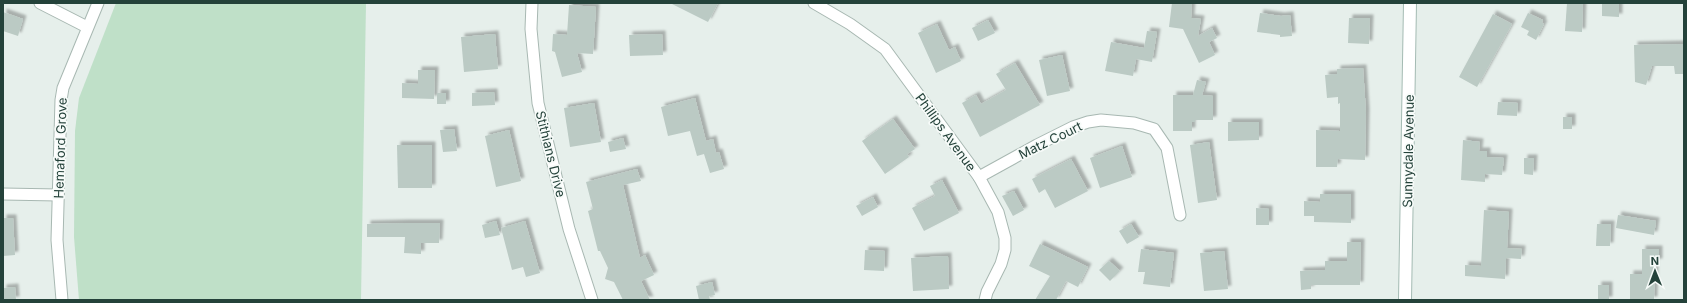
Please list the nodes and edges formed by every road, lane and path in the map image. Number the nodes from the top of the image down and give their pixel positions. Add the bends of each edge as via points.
1 (40, 3) edge
2 (98, 3) edge
3 (532, 3) edge
4 (814, 3) edge
5 (1410, 3) edge
6 (828, 6) edge
7 (87, 27) junction
8 (979, 177) junction
9 (3, 194) edge
10 (58, 195) junction
11 (1180, 215) dead end
12 (62, 300) edge
13 (592, 300) edge
14 (985, 300) edge
15 (1405, 300) edge

1 - 7 street
2 - 7 street, Hemaford Grove
3 - 13 street, Stithians Drive via 538,103 569,229
4 - 6 street, Phillips Avenue
5 - 15 street, Sunnydale Avenue
6 - 8 street, Phillips Avenue via 886,49
7 - 10 street, Hemaford Grove via 60,100
8 - 11 street, Matz Court via 1037,144 1088,122 1101,120 1134,123 1154,129 1167,148
8 - 14 street, Phillips Avenue via 998,212 1005,250
9 - 10 street
10 - 12 street, Hemaford Grove via 57,240

